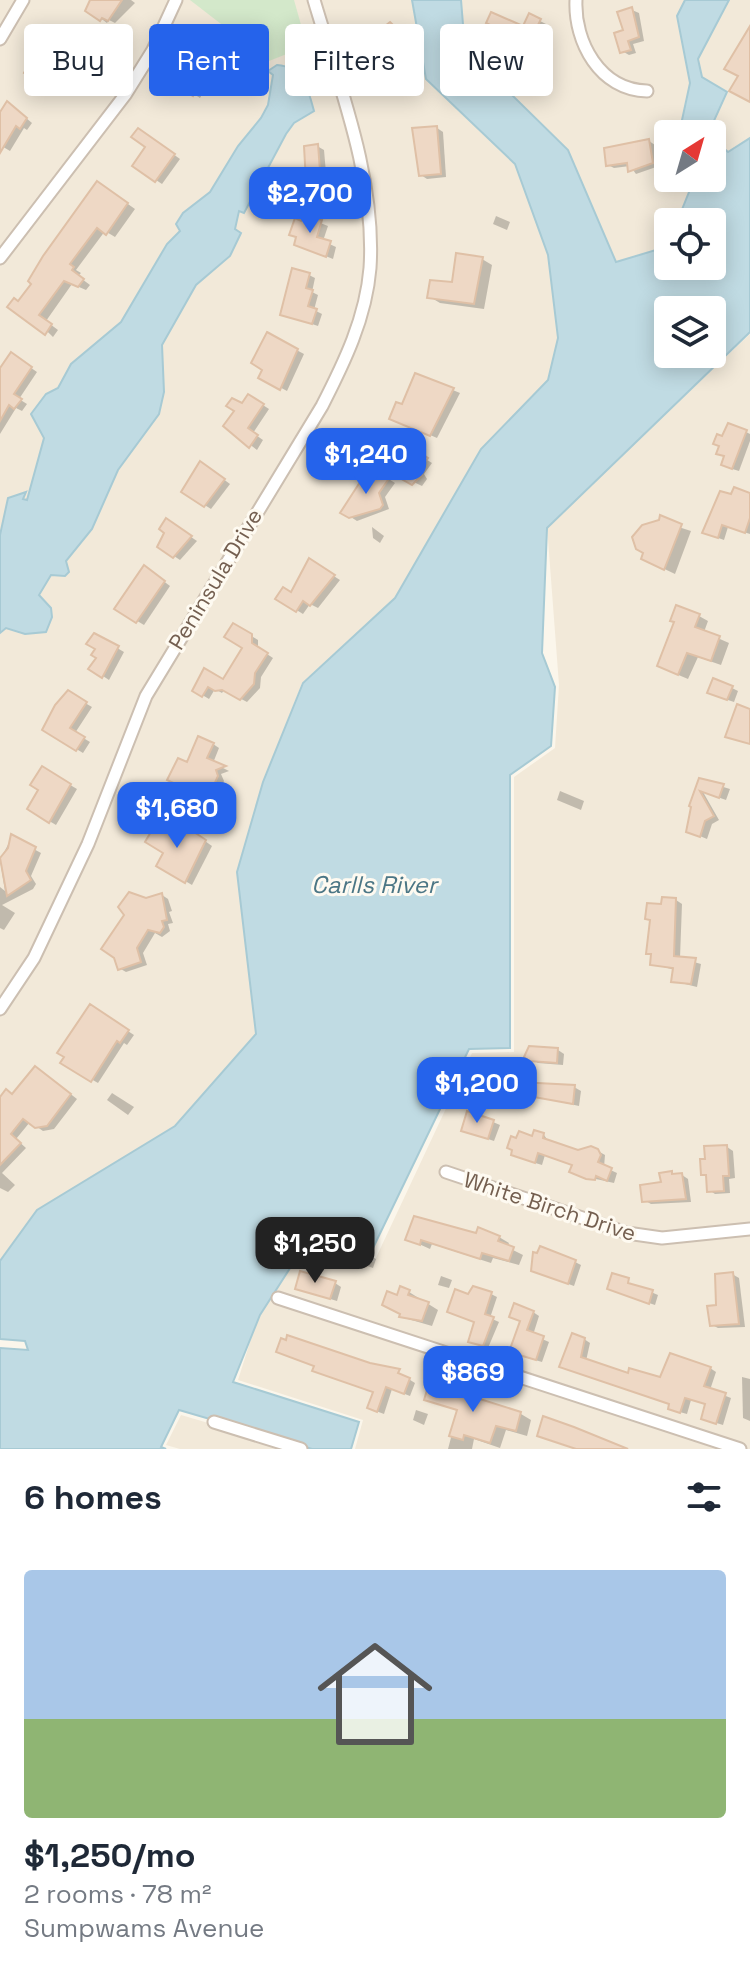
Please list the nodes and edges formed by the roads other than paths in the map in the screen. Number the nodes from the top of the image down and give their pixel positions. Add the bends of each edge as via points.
1 (23, 0) edge
2 (176, 0) edge
3 (314, 0) edge
4 (576, 0) edge
5 (0, 39) edge
6 (647, 91) dead end
7 (0, 258) edge
8 (0, 1009) edge
9 (446, 1172) dead end
10 (750, 1229) edge
11 (278, 1298) dead end
12 (214, 1422) dead end
13 (301, 1449) edge
14 (740, 1449) edge

1 - 5 street
2 - 7 street via 125,95
3 - 8 street, Peninsula Drive via 350,119 368,219 370,269 362,313 348,356 322,406 146,696 88,844 34,958
4 - 6 street via 580,39 595,63 619,86
9 - 10 street, White Birch Drive via 627,1233 662,1238
11 - 14 street
12 - 13 street

